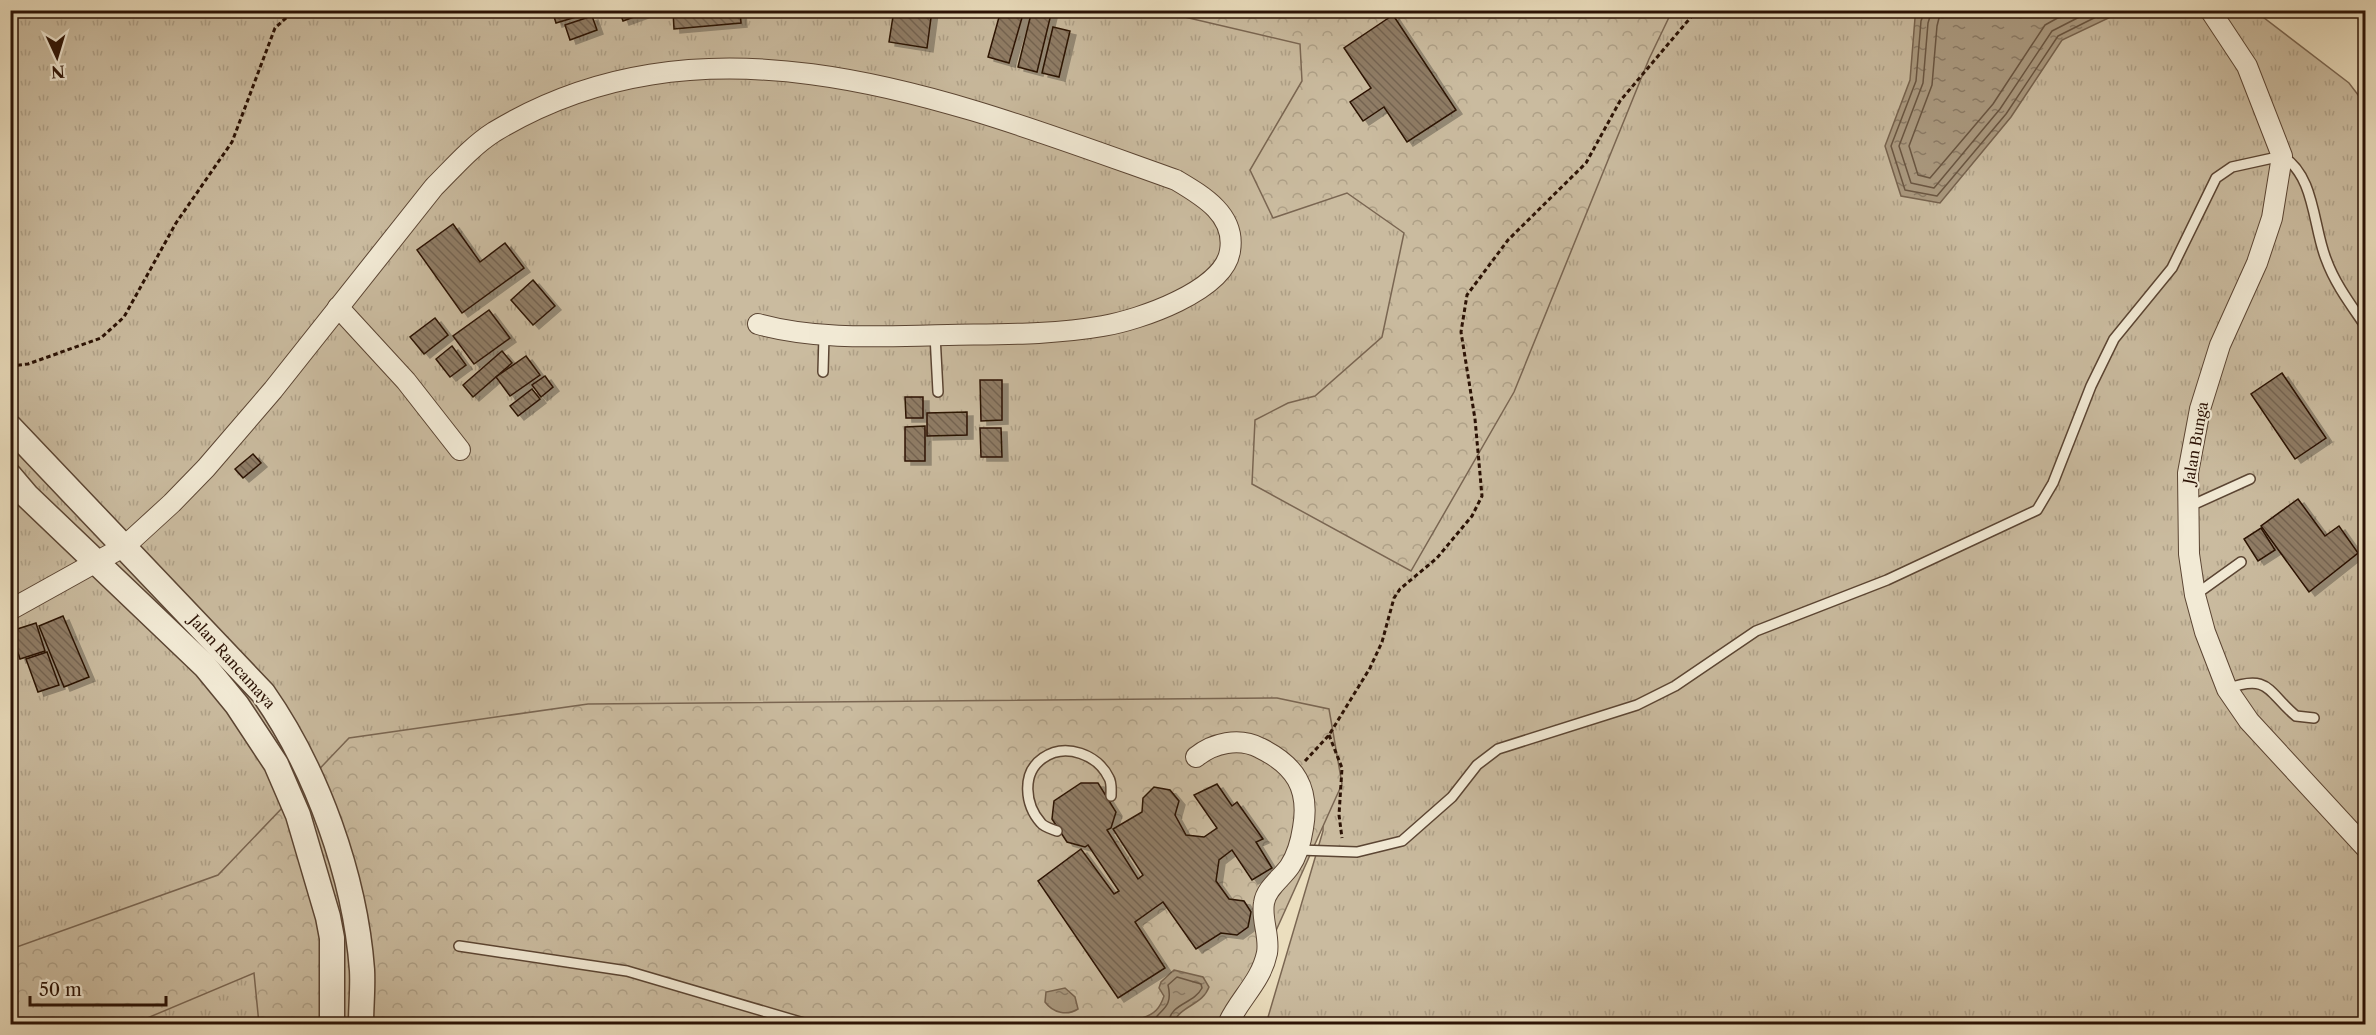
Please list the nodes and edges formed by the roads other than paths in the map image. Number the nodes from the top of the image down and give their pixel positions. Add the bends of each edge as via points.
1 (2210, 10) edge
2 (2282, 156) junction
3 (338, 308) junction
4 (758, 324) dead end
5 (2366, 327) edge
6 (824, 335) junction
7 (935, 335) junction
8 (823, 372) dead end
9 (938, 392) dead end
10 (10, 427) edge
11 (460, 450) dead end
12 (10, 476) edge
13 (2250, 479) dead end
14 (2188, 507) junction
15 (125, 546) junction
16 (2241, 562) dead end
17 (99, 563) junction
18 (2195, 595) junction
19 (10, 610) edge
20 (2227, 689) junction
21 (2314, 718) dead end
22 (1196, 758) dead end
23 (1111, 796) dead end
24 (1057, 831) dead end
25 (2366, 848) edge
26 (1299, 850) junction
27 (459, 946) dead end
28 (332, 1024) edge
29 (361, 1024) edge
30 (807, 1024) edge
31 (829, 1024) edge
32 (847, 1024) edge
33 (1228, 1024) edge

1 - 2 street via 2247,66
2 - 5 lane via 2294,163 2337,285
2 - 14 street, Jalan Bunga via 2272,218 2257,263 2220,345 2200,409 2188,473
2 - 26 lane via 2232,166 2216,178 2172,268 2114,339 2053,483 2037,510 1896,576 1756,632 1675,686 1637,705 1498,749 1478,765 1452,797 1402,840 1357,852
3 - 7 street via 434,187 492,133 552,98 580,88 648,69 698,62 774,63 824,69 928,93 1176,180 1213,204 1230,232 1227,265 1217,277 1151,312 1084,329
3 - 11 street via 406,381
3 - 15 street via 207,468
4 - 6 street via 790,333
6 - 7 street
6 - 8 lane
7 - 9 lane
10 - 15 street, Jalan Rancamaya
12 - 17 street, Jalan Rancamaya
13 - 14 lane
14 - 18 street, Jalan Bunga
15 - 17 street
15 - 29 street, Jalan Rancamaya via 263,693 290,737 348,881 362,972
16 - 18 lane
17 - 19 street
17 - 28 street, Jalan Rancamaya via 206,666 276,764 297,815 328,917 332,938
18 - 20 street, Jalan Bunga
20 - 21 lane via 2261,683 2296,716
20 - 25 street, Jalan Bunga via 2249,721
22 - 26 street via 1205,750 1232,742 1256,746 1276,756 1294,772 1305,796
23 - 24 lane via 1110,780 1093,757 1072,751 1043,758 1027,782 1029,803 1042,825
26 - 33 street via 1264,902 1264,964
27 - 30 lane via 627,971
31 - 32 lane

